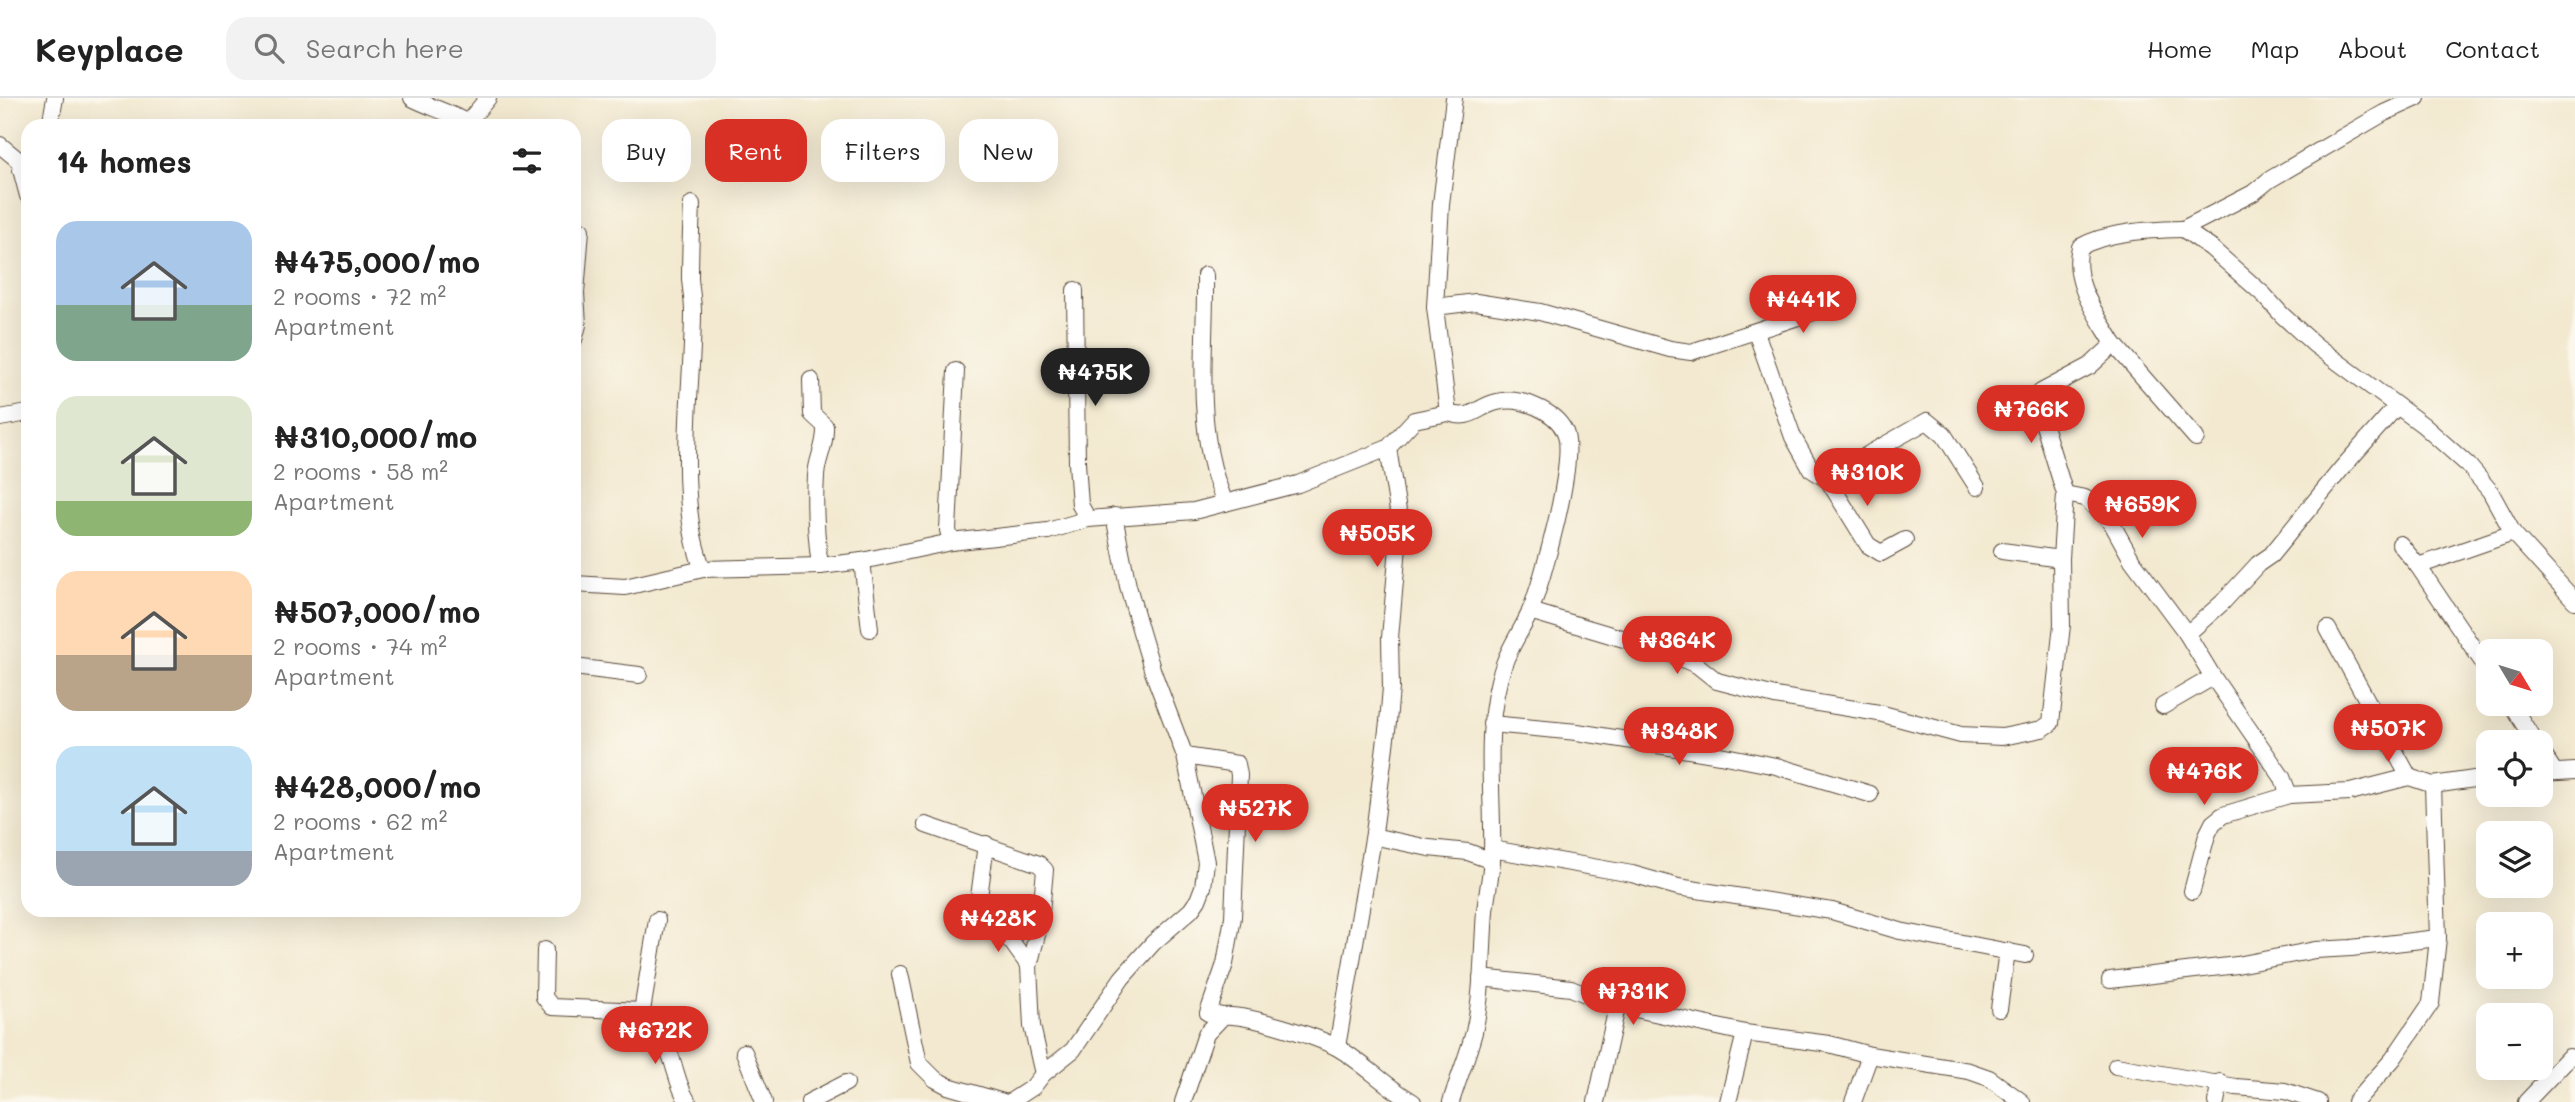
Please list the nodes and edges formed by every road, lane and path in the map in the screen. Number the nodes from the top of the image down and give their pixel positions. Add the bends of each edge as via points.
1 (55, 98) edge
2 (412, 98) edge
3 (488, 98) edge
4 (1454, 98) edge
5 (2417, 98) edge
6 (51, 119) edge
7 (460, 119) edge
8 (470, 119) edge
9 (0, 145) edge
10 (21, 163) edge
11 (692, 204) dead end
12 (2183, 229) junction
13 (582, 230) dead end
14 (581, 240) edge
15 (1205, 275) dead end
16 (1075, 290) dead end
17 (1838, 304) dead end
18 (1435, 307) junction
19 (1756, 332) junction
20 (2114, 344) junction
21 (956, 372) dead end
22 (811, 380) dead end
23 (2397, 406) junction
24 (1447, 413) junction
25 (21, 414) edge
26 (0, 418) edge
27 (2196, 438) dead end
28 (1388, 448) junction
29 (1828, 480) junction
30 (1977, 487) dead end
31 (2065, 494) junction
32 (1225, 503) junction
33 (1114, 516) junction
34 (1088, 519) junction
35 (2513, 533) junction
36 (1905, 540) dead end
37 (951, 542) junction
38 (2400, 544) dead end
39 (2002, 551) dead end
40 (2061, 558) junction
41 (862, 561) junction
42 (820, 566) junction
43 (2418, 566) junction
44 (703, 569) junction
45 (581, 584) edge
46 (2575, 601) edge
47 (1530, 611) junction
48 (870, 629) dead end
49 (2328, 629) dead end
50 (2187, 634) junction
51 (2476, 652) edge
52 (581, 668) edge
53 (639, 675) dead end
54 (2213, 677) junction
55 (2163, 706) dead end
56 (1491, 724) junction
57 (1185, 756) junction
58 (2575, 771) edge
59 (2553, 772) edge
60 (2409, 778) junction
61 (2476, 779) edge
62 (2433, 785) junction
63 (1870, 794) dead end
64 (2289, 796) junction
65 (926, 825) dead end
66 (1374, 833) junction
67 (986, 844) junction
68 (1492, 855) junction
69 (2192, 891) dead end
70 (657, 920) dead end
71 (2438, 938) junction
72 (545, 950) dead end
73 (2007, 951) junction
74 (2025, 955) dead end
75 (1030, 965) junction
76 (900, 974) dead end
77 (1481, 978) junction
78 (2110, 980) dead end
79 (1617, 1007) junction
80 (1999, 1009) dead end
81 (642, 1011) junction
82 (1223, 1016) junction
83 (1745, 1033) junction
84 (1337, 1047) junction
85 (744, 1052) dead end
86 (1870, 1055) junction
87 (2569, 1058) dead end
88 (2116, 1066) dead end
89 (1042, 1074) junction
90 (846, 1083) dead end
91 (2220, 1083) junction
92 (688, 1102) edge
93 (764, 1102) edge
94 (809, 1102) edge
95 (1003, 1102) edge
96 (1010, 1102) edge
97 (1183, 1102) edge
98 (1413, 1102) edge
99 (1451, 1102) edge
100 (1597, 1102) edge
101 (1728, 1102) edge
102 (1853, 1102) edge
103 (2022, 1102) edge
104 (2216, 1102) edge
105 (2318, 1102) edge
106 (2355, 1102) edge
107 (2526, 1102) edge

1 - 6 street
2 - 7 street
3 - 8 street
4 - 18 street
5 - 12 street
9 - 10 street
11 - 44 street via 689,481 694,546
12 - 20 street via 2135,233 2080,247 2078,271 2083,289
12 - 23 street via 2238,271 2315,345
13 - 14 street
15 - 32 street via 1207,431
16 - 34 street via 1077,463 1080,505
17 - 19 street
18 - 19 street via 1476,302 1540,312 1691,352
18 - 24 street
19 - 29 street via 1793,436 1811,469
20 - 27 street
20 - 31 street via 2090,366 2041,393 2042,419
21 - 37 street
22 - 42 street via 812,414 825,426 826,442 816,472
23 - 35 street via 2468,465 2490,491
23 - 50 street via 2271,555
24 - 28 street via 1414,420
24 - 47 street via 1465,416 1497,401 1528,403 1546,411 1566,433 1565,479
25 - 26 street
28 - 32 street via 1298,485
28 - 66 street via 1399,534 1390,638 1391,688
29 - 30 street via 1927,421 1944,435
29 - 36 street via 1868,545 1881,553
31 - 40 street
31 - 50 street via 2085,498 2112,522 2132,560
32 - 33 street via 1195,511
33 - 34 street
33 - 57 street via 1144,642
34 - 37 street via 1048,531
35 - 43 street
35 - 46 street
37 - 41 street
38 - 43 street
39 - 40 street
40 - 47 street via 2062,625 2051,723 2002,737 1961,735 1879,713 1800,701 1717,681 1697,665 1661,650
41 - 42 street
41 - 48 street
42 - 44 street
43 - 51 street
44 - 45 street via 625,587
47 - 56 street via 1504,664
49 - 60 street
50 - 54 street
52 - 53 street
54 - 55 street
54 - 64 street via 2282,777
56 - 63 street via 1577,732 1720,755
56 - 68 street
57 - 82 street via 1237,764 1239,775 1233,917 1225,964 1208,1013
57 - 89 street via 1206,862 1198,900 1122,978 1073,1050
58 - 59 street
60 - 62 street
60 - 64 street via 2350,792
61 - 62 street
62 - 71 street
64 - 69 street via 2223,815 2213,823
65 - 67 street
66 - 68 street via 1429,848
66 - 84 street
67 - 75 street via 978,905 981,917 1011,940
67 - 75 street via 1045,870
68 - 73 street via 1632,874 1678,887 1832,911 1900,931
68 - 77 street
70 - 81 street
71 - 78 street via 2315,950 2237,965
71 - 106 street via 2431,1003 2393,1059
72 - 81 street via 544,998 552,1007
73 - 74 street
73 - 80 street
75 - 89 street via 1032,1026
76 - 95 street via 919,1063 948,1086
77 - 79 street via 1571,988
77 - 99 street via 1474,1030
79 - 83 street
79 - 100 street
81 - 92 street via 662,1036
82 - 84 street via 1260,1020
82 - 97 street via 1206,1034
83 - 86 street via 1829,1044
83 - 101 street
84 - 98 street
85 - 93 street
86 - 102 street
86 - 103 street via 1969,1071 1989,1078
87 - 107 street
88 - 91 street
89 - 96 street via 1033,1087
90 - 94 street
91 - 104 street
91 - 105 street via 2285,1091

